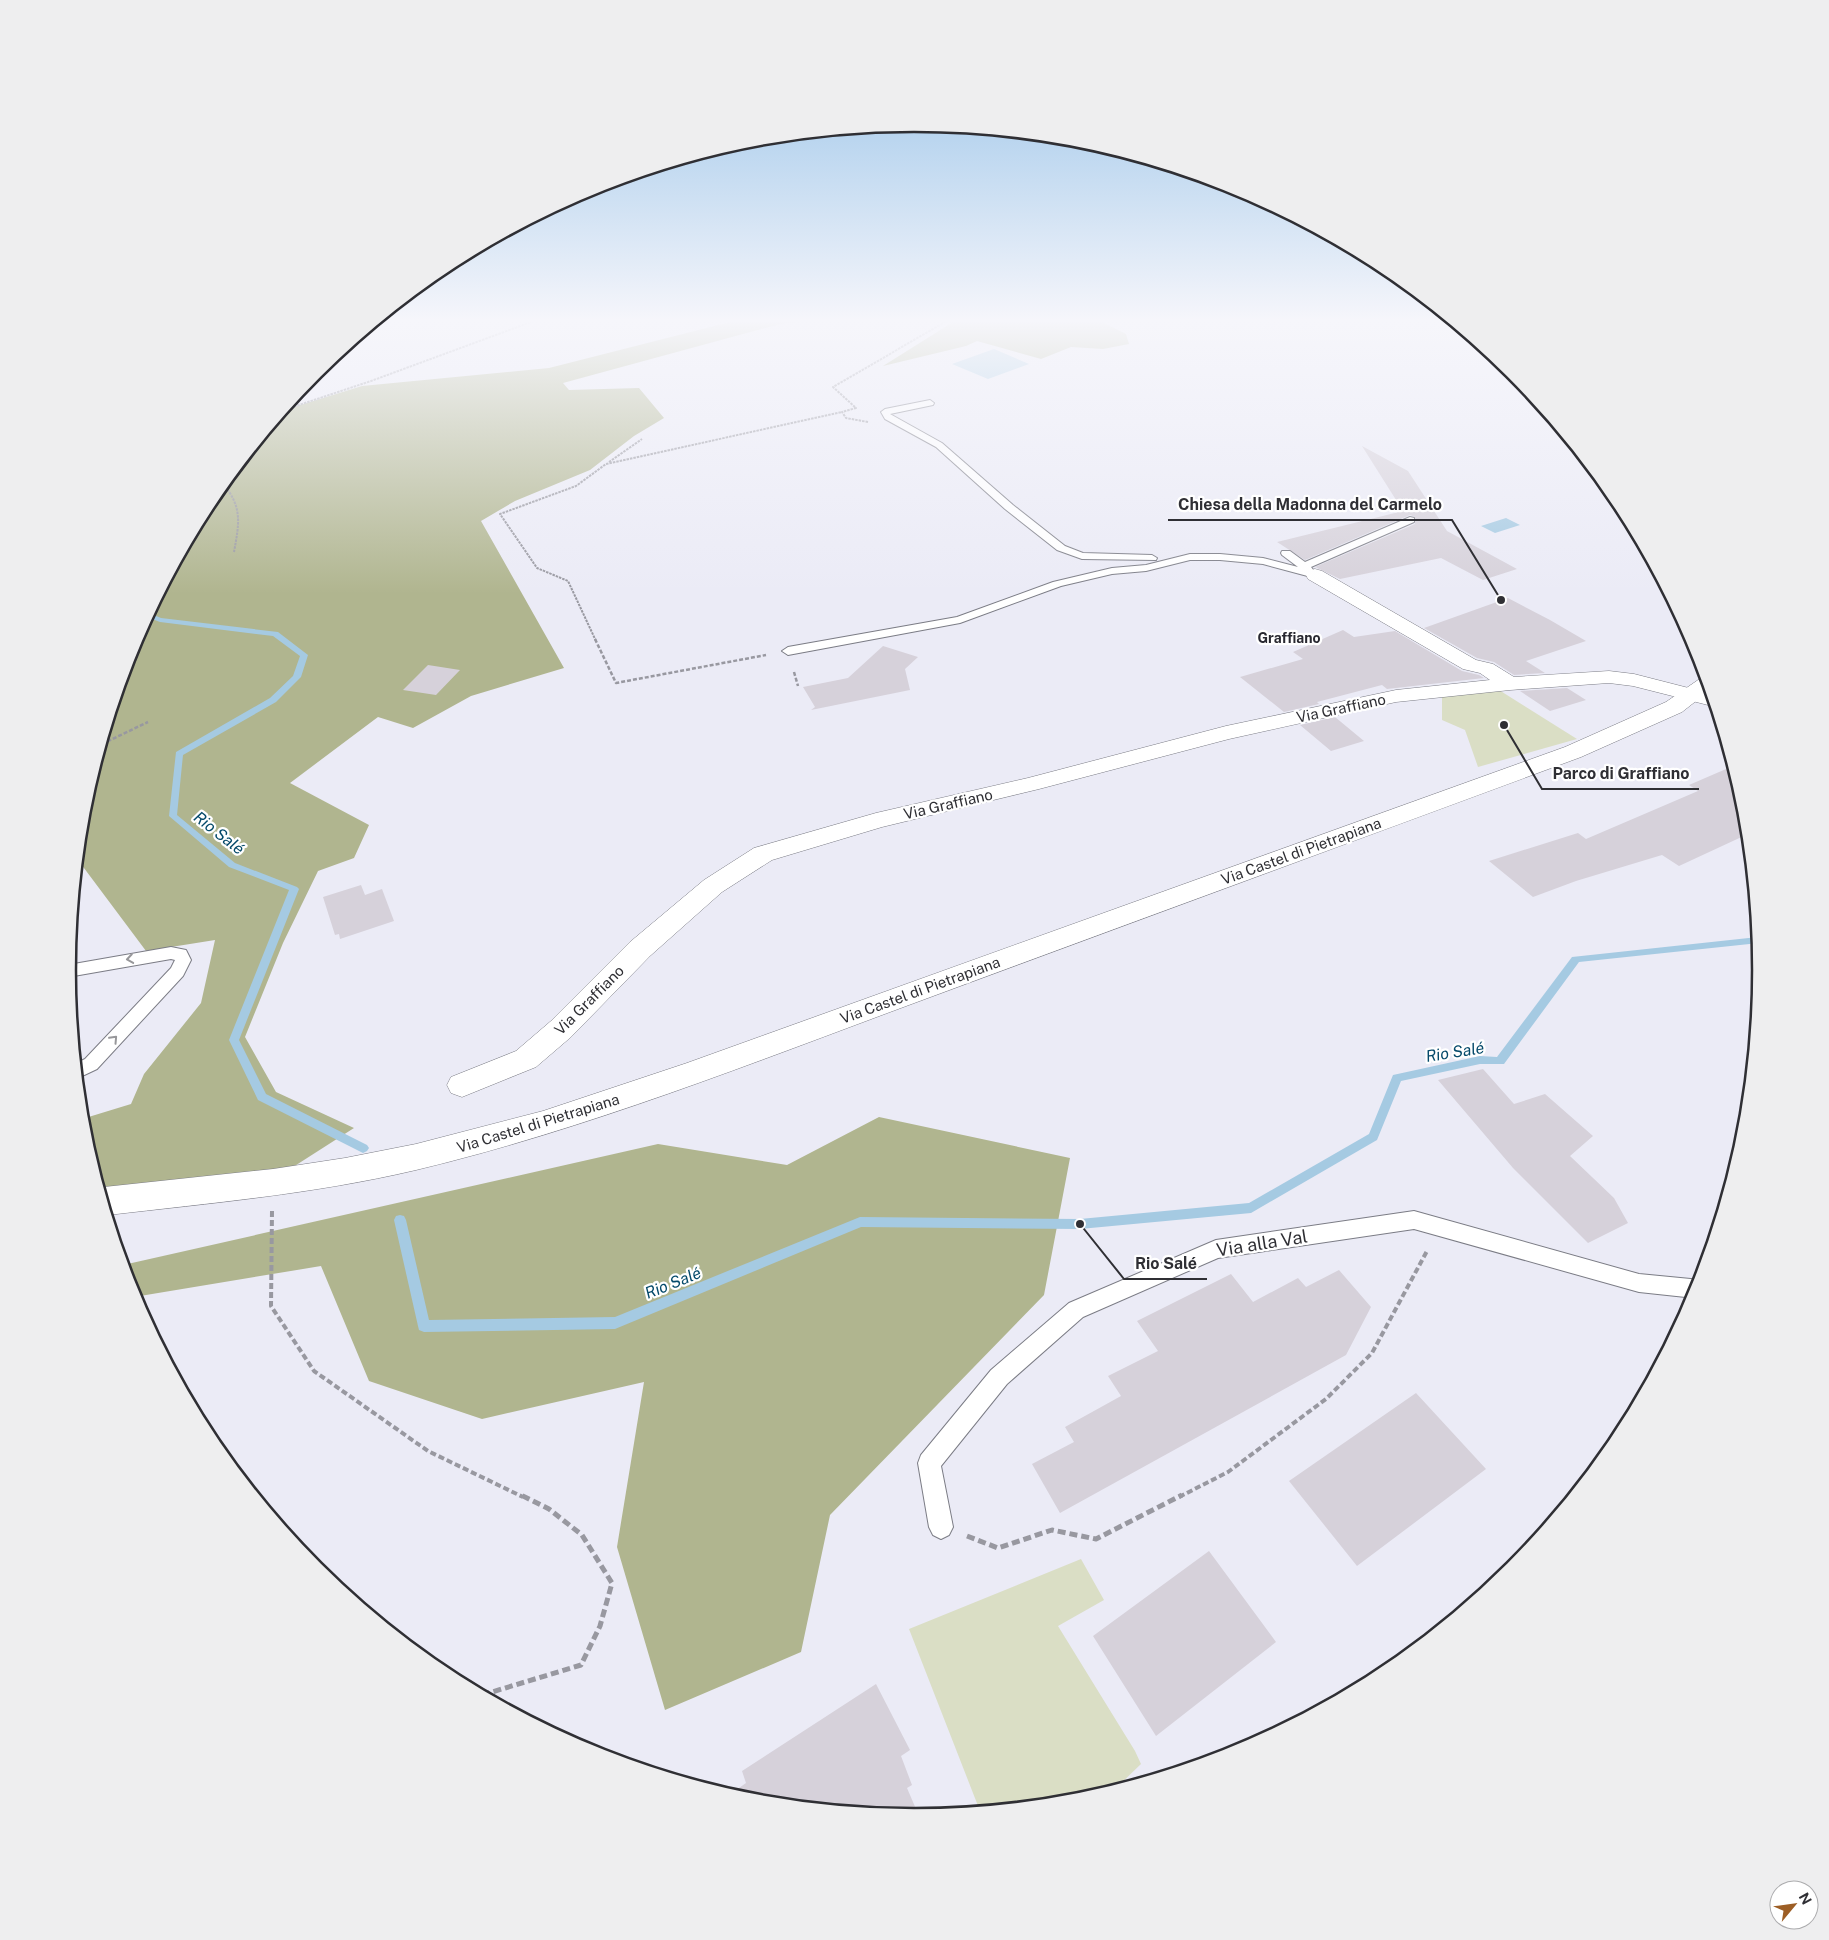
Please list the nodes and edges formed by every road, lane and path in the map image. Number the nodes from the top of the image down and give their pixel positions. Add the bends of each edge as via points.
1 (842, 412) edge
2 (840, 413) edge
3 (884, 413) edge
4 (858, 420) dead end
5 (642, 439) dead end
6 (606, 464) junction
7 (228, 490) edge
8 (1410, 520) dead end
9 (234, 552) dead end
10 (1286, 553) dead end
11 (1184, 559) junction
12 (1310, 570) junction
13 (788, 651) junction
14 (1510, 684) junction
15 (798, 686) dead end
16 (1704, 693) edge
17 (148, 722) dead end
18 (109, 741) edge
19 (76, 970) edge
20 (82, 1068) edge
21 (462, 1085) dead end
22 (273, 1183) junction
23 (109, 1200) edge
24 (1414, 1220) junction
25 (1690, 1288) edge
26 (941, 1527) joint
27 (490, 1693) edge

1 - 4 path via 846,418
2 - 6 path
3 - 11 lane via 888,418 939,445 1061,548 1082,556
5 - 6 path
6 - 13 path via 576,486 500,514 537,568 568,581 616,683
7 - 9 path via 240,518
8 - 12 lane
10 - 12 lane
11 - 12 lane via 1220,557
11 - 13 lane via 1057,584 960,620
12 - 14 street via 1462,661 1486,668
13 - 15 path
14 - 16 street, Via Graffiano via 1609,677
14 - 21 street, Via Graffiano via 1396,696 1226,733 876,821 764,854 713,886 648,942 526,1060
16 - 22 street, Via Castel di Pietrapiana via 1564,755 622,1098 473,1143 345,1172
17 - 18 path
20 -> 19 lane via 91,1064 177,972 183,960 180,954 171,953
22 - 23 street, Via Castel di Pietrapiana
22 - 27 path via 271,1306 314,1372 428,1451 549,1509 582,1535 612,1583 600,1626 581,1665
24 - 25 lane, Via alla Val via 1640,1283
24 - 26 lane, Via alla Val via 1216,1249 1076,1310 999,1377 929,1463
24 - 26 path via 1430,1246 1372,1353 1326,1399 1228,1472 1096,1539 1052,1530 998,1548

